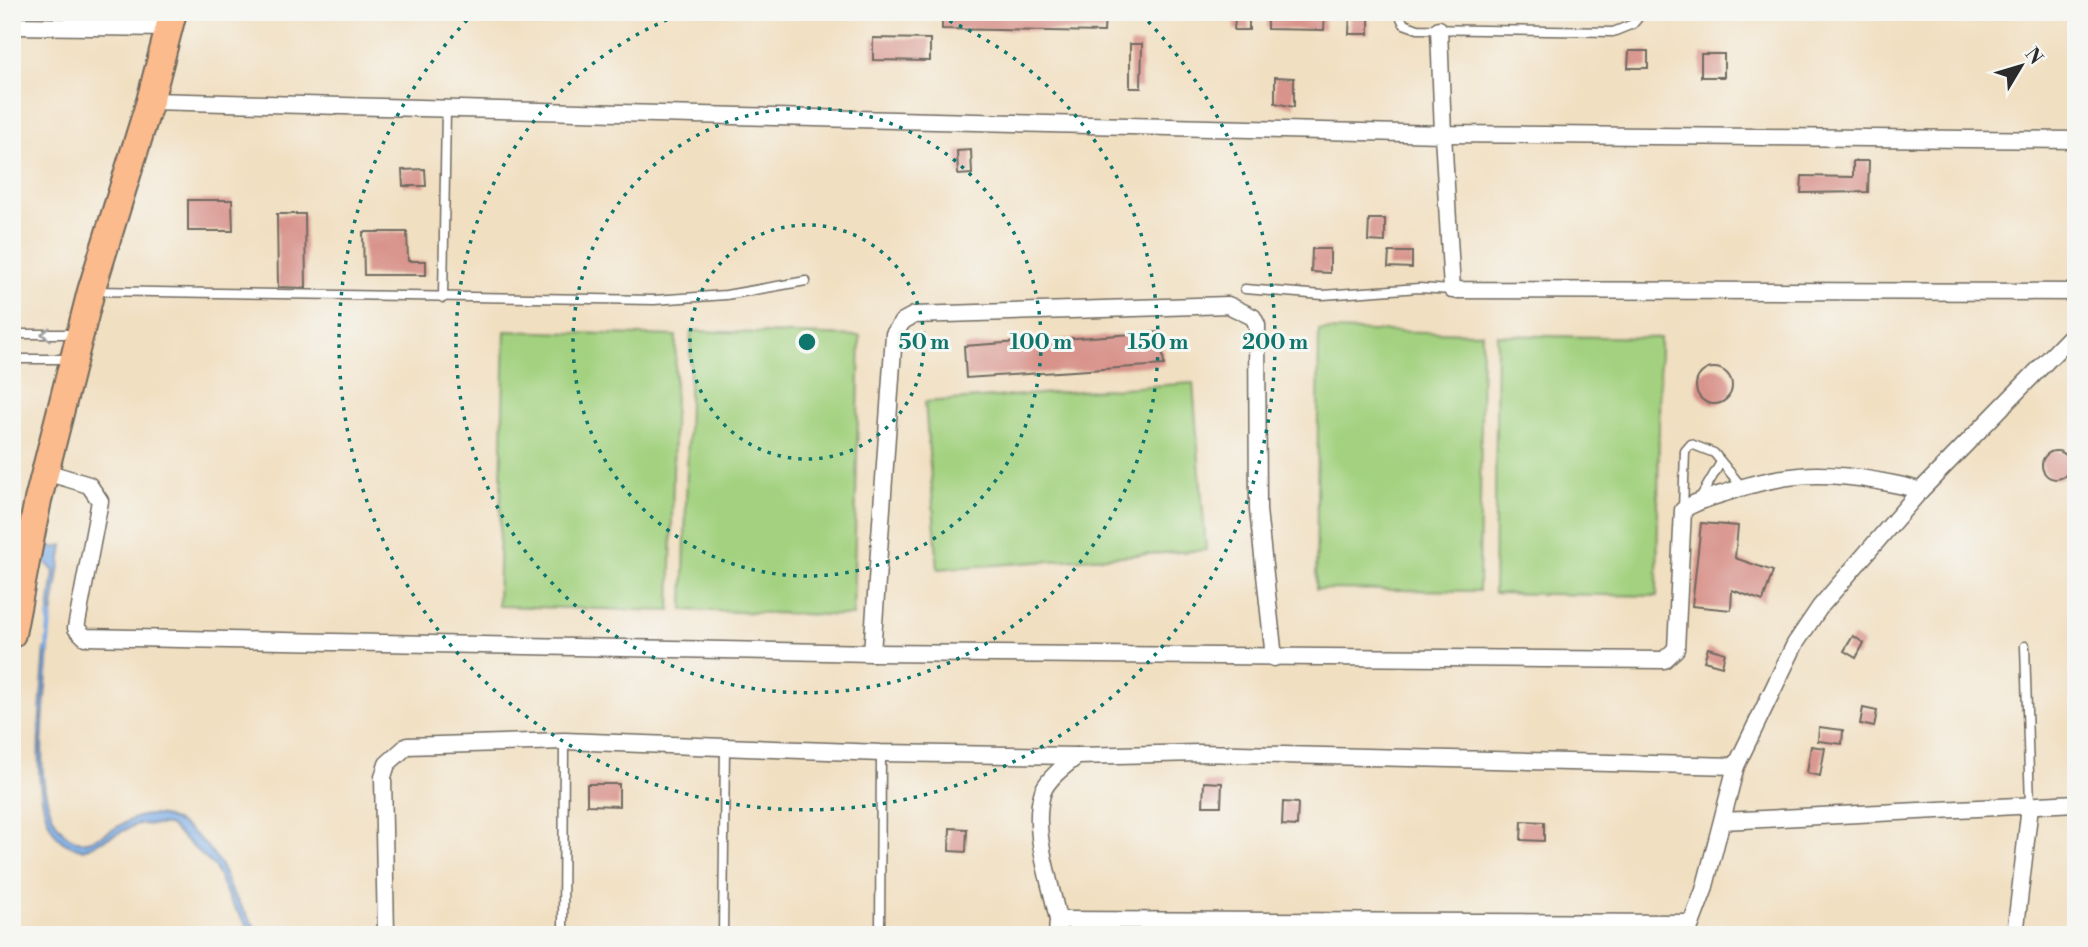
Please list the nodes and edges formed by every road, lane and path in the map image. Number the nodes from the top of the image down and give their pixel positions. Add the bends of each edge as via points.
1 (1398, 12) edge
2 (1643, 12) edge
3 (170, 20) edge
4 (12, 26) edge
5 (1439, 29) junction
6 (150, 101) junction
7 (446, 108) junction
8 (1443, 134) junction
9 (2076, 140) edge
10 (806, 281) dead end
11 (1245, 289) dead end
12 (1452, 290) junction
13 (91, 291) junction
14 (2076, 292) edge
15 (443, 298) junction
16 (12, 334) edge
17 (2074, 337) edge
18 (77, 347) junction
19 (12, 359) edge
20 (1721, 462) junction
21 (46, 472) junction
22 (1742, 487) junction
23 (1920, 491) junction
24 (1698, 502) junction
25 (1683, 510) junction
26 (12, 634) edge
27 (2025, 646) dead end
28 (872, 653) junction
29 (1274, 658) junction
30 (564, 741) junction
31 (725, 747) junction
32 (881, 754) junction
33 (1077, 756) junction
34 (1736, 766) junction
35 (2076, 803) edge
36 (2030, 806) junction
37 (1723, 821) junction
38 (1058, 927) edge
39 (1689, 929) edge
40 (386, 935) edge
41 (563, 935) edge
42 (723, 935) edge
43 (880, 935) edge
44 (2015, 935) edge

1 - 5 lane via 1405,24
2 - 5 lane via 1633,24 1613,32
3 - 4 street
3 - 6 highway
5 - 8 street
6 - 7 street
6 - 13 highway
7 - 8 street
7 - 15 lane
8 - 9 street
8 - 12 street
10 - 15 lane via 726,295 654,300
11 - 12 lane via 1323,295
12 - 14 street
13 - 15 lane
13 - 18 highway
18 -> 16 lane
17 - 23 street
18 - 19 lane
18 - 21 highway
20 - 22 lane
20 - 24 lane
20 - 25 lane via 1708,448 1687,446
21 - 26 highway
21 - 28 street via 89,485 100,501 76,628 85,637
22 - 23 street via 1789,474 1835,473
22 - 24 street
23 - 34 street via 1795,644
24 - 25 street
25 - 29 street via 1676,649 1664,660
27 - 36 lane
28 - 29 street
28 - 29 street via 894,334 903,321 914,315 1228,305 1253,317 1256,325 1258,510
30 - 31 street
30 - 40 street via 420,745 396,753 383,777
30 - 41 lane
31 - 32 street
31 - 42 lane
32 - 33 street
32 - 43 lane
33 - 34 street via 1199,753
33 - 38 street via 1044,789 1040,807
34 - 37 street
35 - 36 street
36 - 37 street
36 - 44 street
37 - 39 street
38 - 39 street

